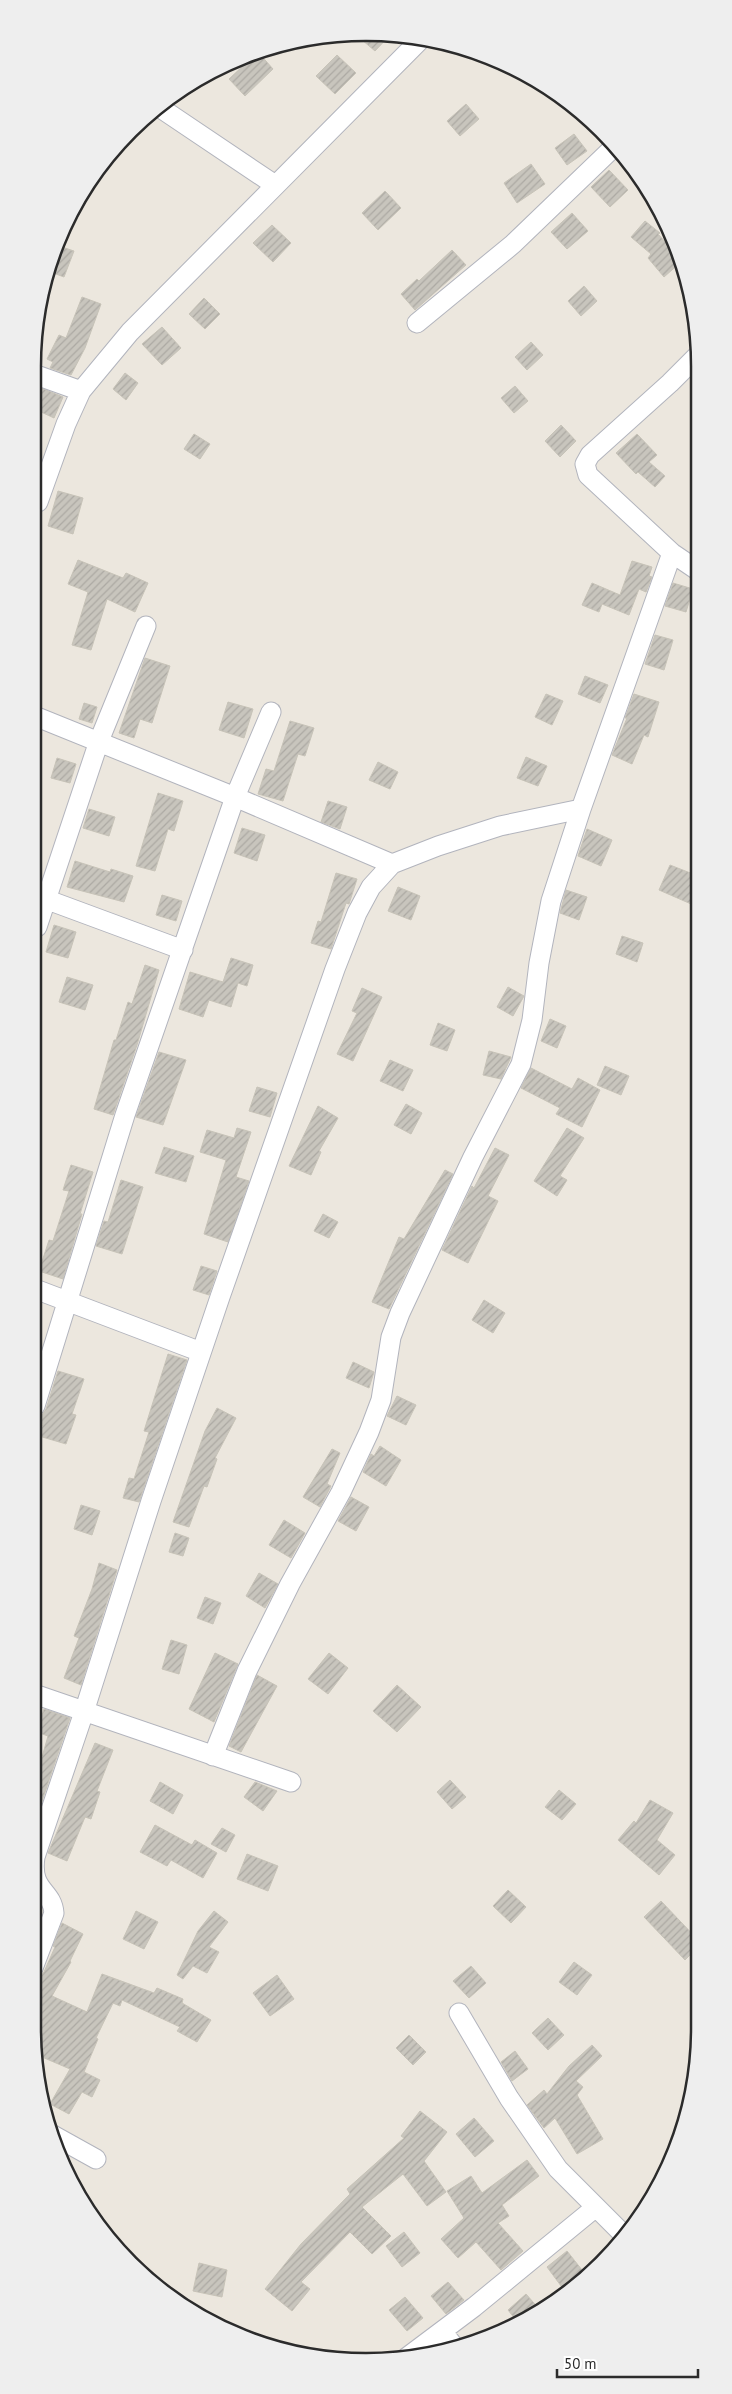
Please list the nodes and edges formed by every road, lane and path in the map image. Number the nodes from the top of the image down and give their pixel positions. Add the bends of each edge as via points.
1 (415, 45) edge
2 (165, 111) edge
3 (609, 151) edge
4 (275, 186) junction
5 (417, 324) dead end
6 (691, 362) edge
7 (41, 377) edge
8 (81, 391) junction
9 (41, 494) edge
10 (672, 554) junction
11 (691, 566) edge
12 (146, 626) dead end
13 (271, 712) dead end
14 (41, 719) edge
15 (99, 741) junction
16 (235, 796) junction
17 (581, 809) junction
18 (392, 864) junction
19 (41, 898) edge
20 (183, 950) junction
21 (41, 1291) edge
22 (67, 1300) junction
23 (201, 1352) junction
24 (41, 1386) edge
25 (41, 1697) edge
26 (84, 1712) junction
27 (214, 1756) junction
28 (291, 1782) dead end
29 (41, 1839) edge
30 (41, 1889) edge
31 (41, 1947) edge
32 (460, 2013) dead end
33 (61, 2140) edge
34 (96, 2159) dead end
35 (596, 2207) junction
36 (620, 2231) edge
37 (442, 2331) junction
38 (450, 2342) edge
39 (419, 2348) edge

1 - 4 street
2 - 4 street
3 - 5 street via 513,244
4 - 8 street via 130,332
6 - 10 street via 590,455 585,464 588,475
7 - 8 street
8 - 9 street
10 - 11 street
10 - 17 street
12 - 15 street
13 - 16 street
14 - 15 street
15 - 16 street
15 - 19 street
16 - 18 street
16 - 20 street
17 - 18 street via 500,826
17 - 27 street via 551,901 532,1020 521,1064 400,1313 391,1337 381,1400 369,1432 247,1671
18 - 23 street via 371,888 354,922
19 - 20 street
20 - 22 street via 125,1115
21 - 22 street
22 - 23 street
22 - 24 street
23 - 26 street
25 - 26 street
26 - 27 street
26 - 29 street
27 - 28 street
30 - 31 street via 53,1904 54,1913
32 - 35 street via 509,2098 542,2147 558,2169
33 - 34 street
35 - 36 street
35 - 37 street
37 - 38 street
37 - 39 street

